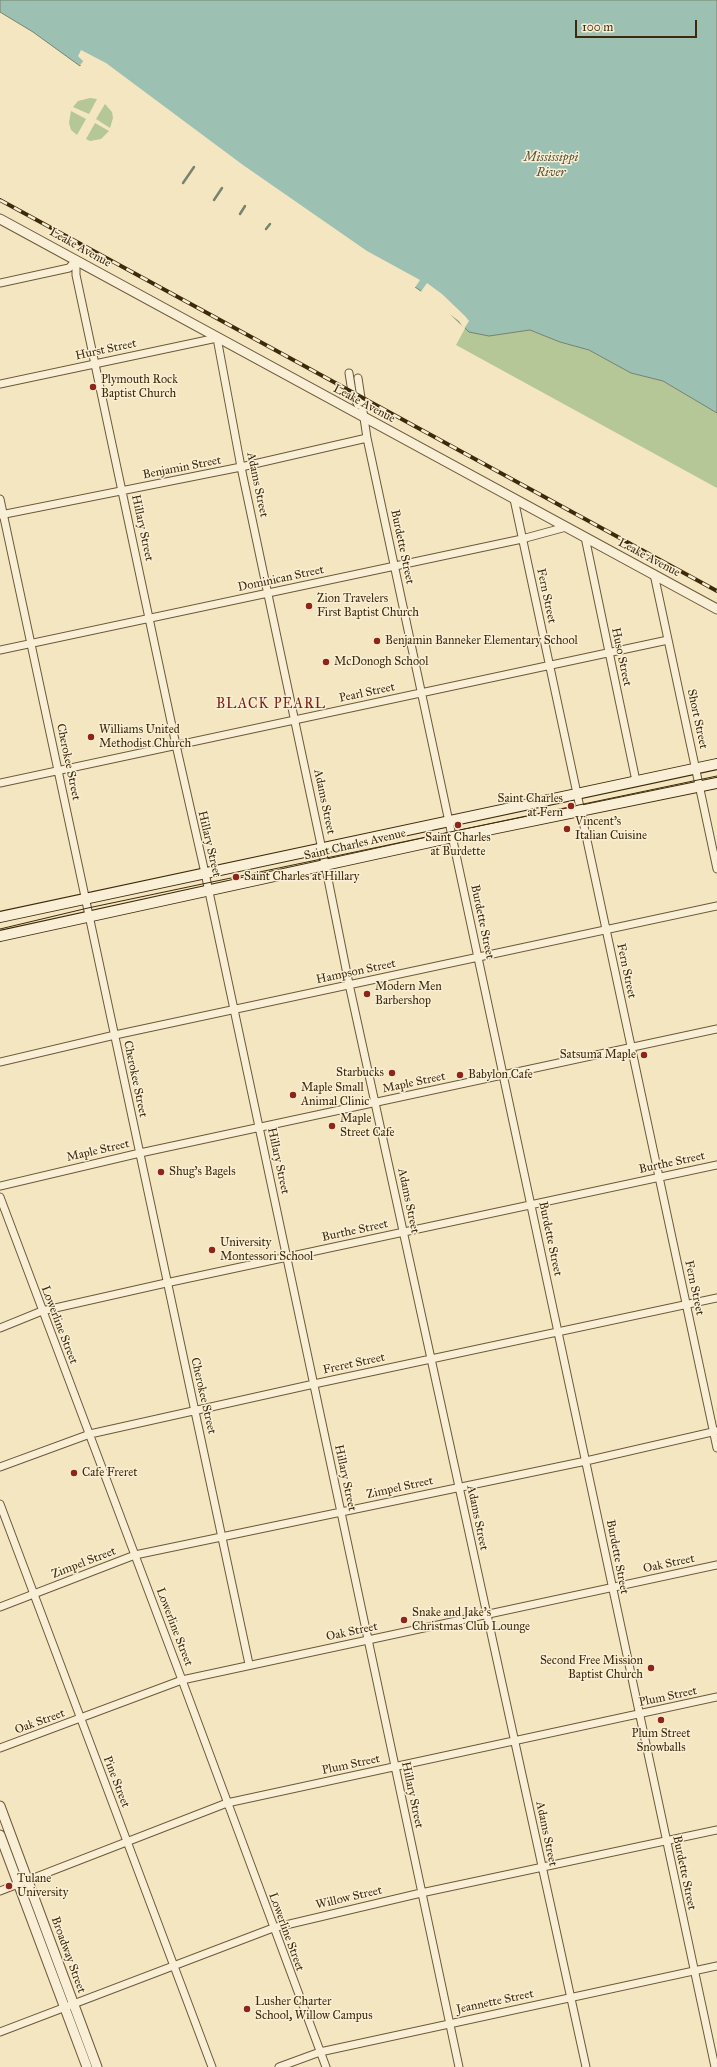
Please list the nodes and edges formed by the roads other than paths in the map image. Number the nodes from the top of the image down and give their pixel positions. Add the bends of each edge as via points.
1 (0, 219) edge
2 (76, 260) junction
3 (0, 283) edge
4 (217, 338) junction
5 (95, 363) junction
6 (349, 373) dead end
7 (358, 378) dead end
8 (0, 384) edge
9 (363, 416) junction
10 (367, 438) junction
11 (241, 467) junction
12 (123, 491) junction
13 (0, 499) edge
14 (514, 499) junction
15 (2, 515) edge
16 (566, 527) junction
17 (585, 537) junction
18 (522, 539) junction
19 (395, 566) junction
20 (654, 574) junction
21 (268, 592) junction
22 (717, 609) edge
23 (149, 618) junction
24 (668, 640) junction
25 (31, 643) junction
26 (0, 650) edge
27 (609, 653) junction
28 (549, 666) junction
29 (422, 693) junction
30 (295, 720) junction
31 (176, 745) junction
32 (717, 764) edge
33 (696, 769) junction
34 (58, 771) junction
35 (636, 781) junction
36 (717, 783) edge
37 (0, 784) edge
38 (700, 786) junction
39 (577, 793) junction
40 (580, 810) junction
41 (449, 821) junction
42 (453, 837) junction
43 (322, 849) junction
44 (326, 865) junction
45 (717, 869) edge
46 (205, 873) junction
47 (209, 891) junction
48 (86, 898) junction
49 (717, 906) edge
50 (89, 916) junction
51 (0, 917) edge
52 (606, 930) junction
53 (0, 936) edge
54 (478, 957) junction
55 (349, 984) junction
56 (234, 1009) junction
57 (717, 1029) edge
58 (115, 1035) junction
59 (632, 1048) junction
60 (0, 1062) edge
61 (504, 1075) junction
62 (375, 1102) junction
63 (259, 1127) junction
64 (140, 1153) junction
65 (717, 1165) edge
66 (659, 1177) junction
67 (0, 1186) edge
68 (0, 1197) edge
69 (531, 1204) junction
70 (404, 1232) junction
71 (287, 1257) junction
72 (166, 1283) junction
73 (717, 1298) edge
74 (687, 1305) junction
75 (42, 1311) junction
76 (0, 1328) edge
77 (559, 1332) junction
78 (432, 1359) junction
79 (314, 1384) junction
80 (196, 1410) junction
81 (715, 1432) edge
82 (90, 1434) junction
83 (717, 1448) edge
84 (586, 1461) junction
85 (0, 1467) edge
86 (459, 1487) junction
87 (0, 1504) edge
88 (340, 1512) junction
89 (222, 1537) junction
90 (135, 1555) junction
91 (717, 1565) edge
92 (611, 1587) junction
93 (34, 1595) junction
94 (0, 1607) edge
95 (486, 1614) junction
96 (368, 1640) junction
97 (249, 1664) junction
98 (182, 1680) junction
99 (717, 1697) edge
100 (639, 1714) junction
101 (81, 1719) junction
102 (514, 1741) junction
103 (0, 1748) edge
104 (395, 1767) junction
105 (227, 1803) junction
106 (0, 1806) edge
107 (717, 1830) edge
108 (0, 1835) edge
109 (666, 1841) junction
110 (127, 1842) junction
111 (542, 1867) junction
112 (27, 1880) junction
113 (18, 1884) junction
114 (0, 1890) edge
115 (421, 1893) junction
116 (273, 1928) junction
117 (175, 1966) junction
118 (717, 1966) edge
119 (694, 1971) junction
120 (570, 1997) junction
121 (73, 2003) junction
122 (64, 2007) junction
123 (450, 2023) junction
124 (0, 2032) edge
125 (320, 2052) junction
126 (87, 2067) edge
127 (97, 2067) edge
128 (212, 2067) edge
129 (279, 2067) edge
130 (326, 2067) edge
131 (460, 2067) edge
132 (586, 2067) edge
133 (715, 2067) edge

1 - 2 street, Leake Avenue
2 - 3 street via 70,268
2 - 4 street, Leake Avenue
2 - 5 street, Hillary Street via 76,275
4 - 5 street, Hurst Street
4 - 9 street, Leake Avenue
4 - 11 street, Adams Street
5 - 8 street, Hurst Street
5 - 12 street, Hillary Street
6 - 9 street via 352,392
7 - 9 street
9 - 10 street, Burdette Street
9 - 14 street, Leake Avenue
10 - 11 street, Benjamin Street
10 - 19 street, Burdette Street
11 - 12 street, Benjamin Street
11 - 21 street, Adams Street
12 - 15 street, Benjamin Street
12 - 23 street, Hillary Street
13 - 15 street, Cherokee Street
14 - 16 street, Leake Avenue
14 - 18 street, Fern Street
15 - 25 street, Cherokee Street
16 - 17 street, Leake Avenue
16 - 18 street, Dominican Street
17 - 20 street, Leake Avenue
17 - 27 street, Huso Street
18 - 19 street, Dominican Street
18 - 28 street, Fern Street
19 - 21 street, Dominican Street
19 - 29 street, Burdette Street
20 - 22 street, Leake Avenue
20 - 24 street, Short Street
21 - 23 street, Dominican Street
21 - 30 street, Adams Street
23 - 25 street, Dominican Street
23 - 31 street, Hillary Street
24 - 27 street, Pearl Street
24 - 33 street, Short Street
25 - 26 street, Dominican Street
25 - 34 street, Cherokee Street
27 - 28 street, Pearl Street
27 - 35 street, Huso Street
28 - 29 street, Pearl Street
28 - 39 street, Fern Street
29 - 30 street, Pearl Street
29 - 41 street, Burdette Street
30 - 31 street, Pearl Street
30 - 43 street, Adams Street
31 - 34 street, Pearl Street
31 - 46 street, Hillary Street
32 - 33 main road, Saint Charles Avenue
33 - 35 main road, Saint Charles Avenue
33 - 38 street, Short Street
34 - 37 street, Pearl Street
34 - 48 street, Cherokee Street
35 - 39 main road, Saint Charles Avenue
36 - 38 main road, Saint Charles Avenue
38 - 40 main road, Saint Charles Avenue
38 - 45 street, Short Street
39 - 40 street, Fern Street
39 - 41 main road, Saint Charles Avenue
40 - 42 main road, Saint Charles Avenue
40 - 52 street, Fern Street
41 - 42 street, Burdette Street
41 - 43 main road, Saint Charles Avenue
42 - 44 main road, Saint Charles Avenue
42 - 54 street, Burdette Street
43 - 44 street, Adams Street
43 - 46 main road, Saint Charles Avenue
44 - 47 main road, Saint Charles Avenue
44 - 55 street, Adams Street
46 - 47 street, Hillary Street
46 - 48 main road, Saint Charles Avenue
47 - 50 main road, Saint Charles Avenue
47 - 56 street, Hillary Street
48 - 50 street, Cherokee Street
48 - 51 main road, Saint Charles Avenue
49 - 52 street, Hampson Street
50 - 53 main road, Saint Charles Avenue
50 - 58 street, Cherokee Street
52 - 54 street, Hampson Street
52 - 59 street, Fern Street
54 - 55 street, Hampson Street
54 - 61 street, Burdette Street
55 - 56 street, Hampson Street
55 - 62 street, Adams Street
56 - 58 street, Hampson Street
56 - 63 street, Hillary Street
57 - 59 street, Maple Street
58 - 60 street, Hampson Street
58 - 64 street, Cherokee Street
59 - 61 street, Maple Street
59 - 66 street, Fern Street
61 - 62 street, Maple Street
61 - 69 street, Burdette Street
62 - 63 street, Maple Street
62 - 70 street, Adams Street
63 - 64 street, Maple Street
63 - 71 street, Hillary Street
64 - 67 street, Maple Street
64 - 72 street, Cherokee Street
65 - 66 street, Burthe Street
66 - 69 street, Burthe Street
66 - 74 street, Fern Street
68 - 75 street, Lowerline Street
69 - 70 street, Burthe Street
69 - 77 street, Burdette Street
70 - 71 street, Burthe Street
70 - 78 street, Adams Street
71 - 72 street, Burthe Street
71 - 79 street, Hillary Street
72 - 75 street, Burthe Street
72 - 80 street, Cherokee Street
73 - 74 street, Freret Street
74 - 77 street, Freret Street
74 - 81 street, Fern Street
75 - 76 street, Burthe Street
75 - 82 street, Lowerline Street
77 - 78 street, Freret Street
77 - 84 street, Burdette Street
78 - 79 street, Freret Street
78 - 86 street, Adams Street
79 - 80 street, Freret Street
79 - 88 street, Hillary Street
80 - 82 street, Freret Street
80 - 89 street, Cherokee Street
81 - 83 street, Fern Street
81 - 84 street, Zimpel Street
82 - 85 street, Freret Street
82 - 90 street, Lowerline Street
84 - 86 street, Zimpel Street
84 - 92 street, Burdette Street
86 - 88 street, Zimpel Street
86 - 95 street, Adams Street
87 - 93 street, Pine Street
88 - 89 street, Zimpel Street
88 - 96 street, Hillary Street
89 - 90 street, Zimpel Street
89 - 97 street, Cherokee Street
90 - 93 street, Zimpel Street
90 - 98 street, Lowerline Street
91 - 92 street, Oak Street
92 - 95 street, Oak Street
92 - 100 street, Burdette Street
93 - 94 street, Zimpel Street
93 - 101 street, Pine Street
95 - 96 street, Oak Street
95 - 102 street, Adams Street
96 - 97 street, Oak Street
96 - 104 street, Hillary Street
97 - 98 street, Oak Street
98 - 101 street, Oak Street
98 - 105 street, Lowerline Street
99 - 100 street, Plum Street
100 - 102 street, Plum Street
100 - 109 street, Burdette Street
101 - 103 street, Oak Street
101 - 110 street, Pine Street
102 - 104 street, Plum Street
102 - 111 street, Adams Street
104 - 105 street, Plum Street
104 - 115 street, Hillary Street
105 - 110 street, Plum Street
105 - 116 street, Lowerline Street
106 - 112 street, Broadway Street
107 - 109 street, Willow Street
108 - 113 street, Broadway Street
109 - 111 street, Willow Street
109 - 119 street, Burdette Street
110 - 112 street, Plum Street
110 - 117 street, Pine Street
111 - 115 street, Willow Street
111 - 120 street, Adams Street
112 - 113 street, Plum Street
112 - 121 street, Broadway Street
113 - 114 street, Plum Street
113 - 122 street, Broadway Street
115 - 116 street, Willow Street
115 - 123 street, Hillary Street
116 - 117 street, Willow Street
116 - 125 street, Lowerline Street
117 - 121 street, Willow Street
117 - 128 street, Pine Street
118 - 119 street, Jeannette Street
119 - 120 street, Jeannette Street
119 - 133 street, Burdette Street
120 - 123 street, Jeannette Street
120 - 132 street, Adams Street
121 - 122 street, Willow Street
121 - 127 street, Broadway Street
122 - 124 street, Willow Street
122 - 126 street, Broadway Street
123 - 125 street, Jeannette Street
123 - 131 street, Hillary Street
125 - 129 street, Jeannette Street
125 - 130 street, Lowerline Street

